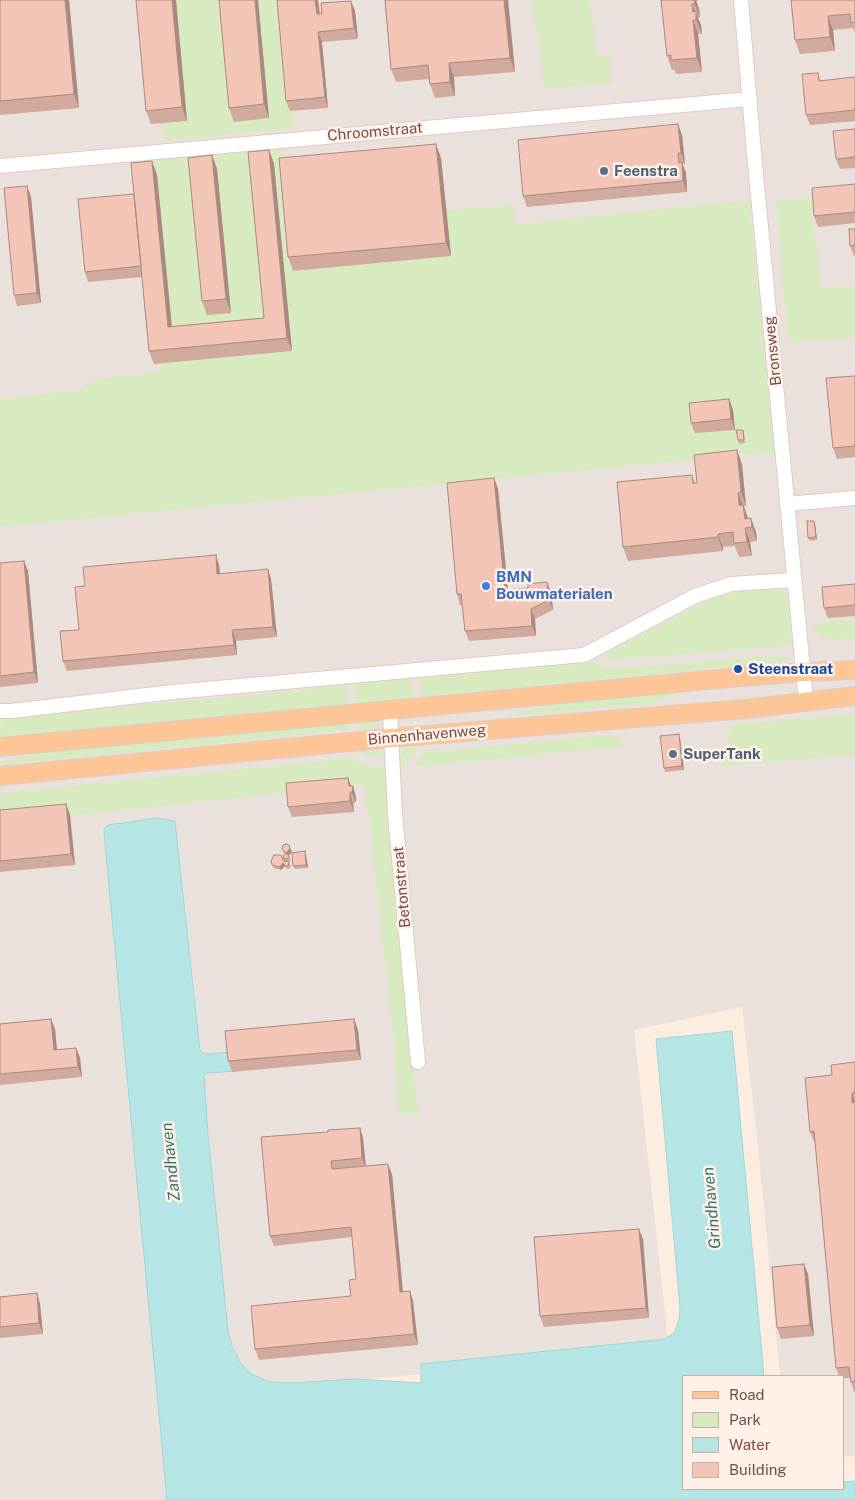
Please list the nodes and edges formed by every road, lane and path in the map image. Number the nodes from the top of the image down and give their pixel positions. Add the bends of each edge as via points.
1 (741, 0) edge
2 (750, 99) junction
3 (0, 166) edge
4 (855, 498) edge
5 (786, 504) junction
6 (793, 580) junction
7 (855, 670) edge
8 (803, 672) junction
9 (855, 696) edge
10 (806, 701) junction
11 (0, 711) edge
12 (390, 711) junction
13 (391, 738) junction
14 (0, 747) edge
15 (0, 776) edge
16 (418, 1062) dead end

1 - 2 street, Bronsweg
2 - 3 street, Chroomstraat
2 - 5 street, Bronsweg
4 - 5 street
5 - 6 street, Bronsweg
6 - 8 street, Bronsweg
6 - 11 street via 731,584 695,596 584,655
7 - 8 main road, Binnenhavenweg
8 - 10 street, Bronsweg
8 - 12 main road, Binnenhavenweg
9 - 10 main road, Binnenhavenweg
10 - 13 main road, Binnenhavenweg via 745,709
12 - 13 street, Betonstraat
12 - 14 main road, Binnenhavenweg
13 - 15 main road, Binnenhavenweg
13 - 16 street, Betonstraat

